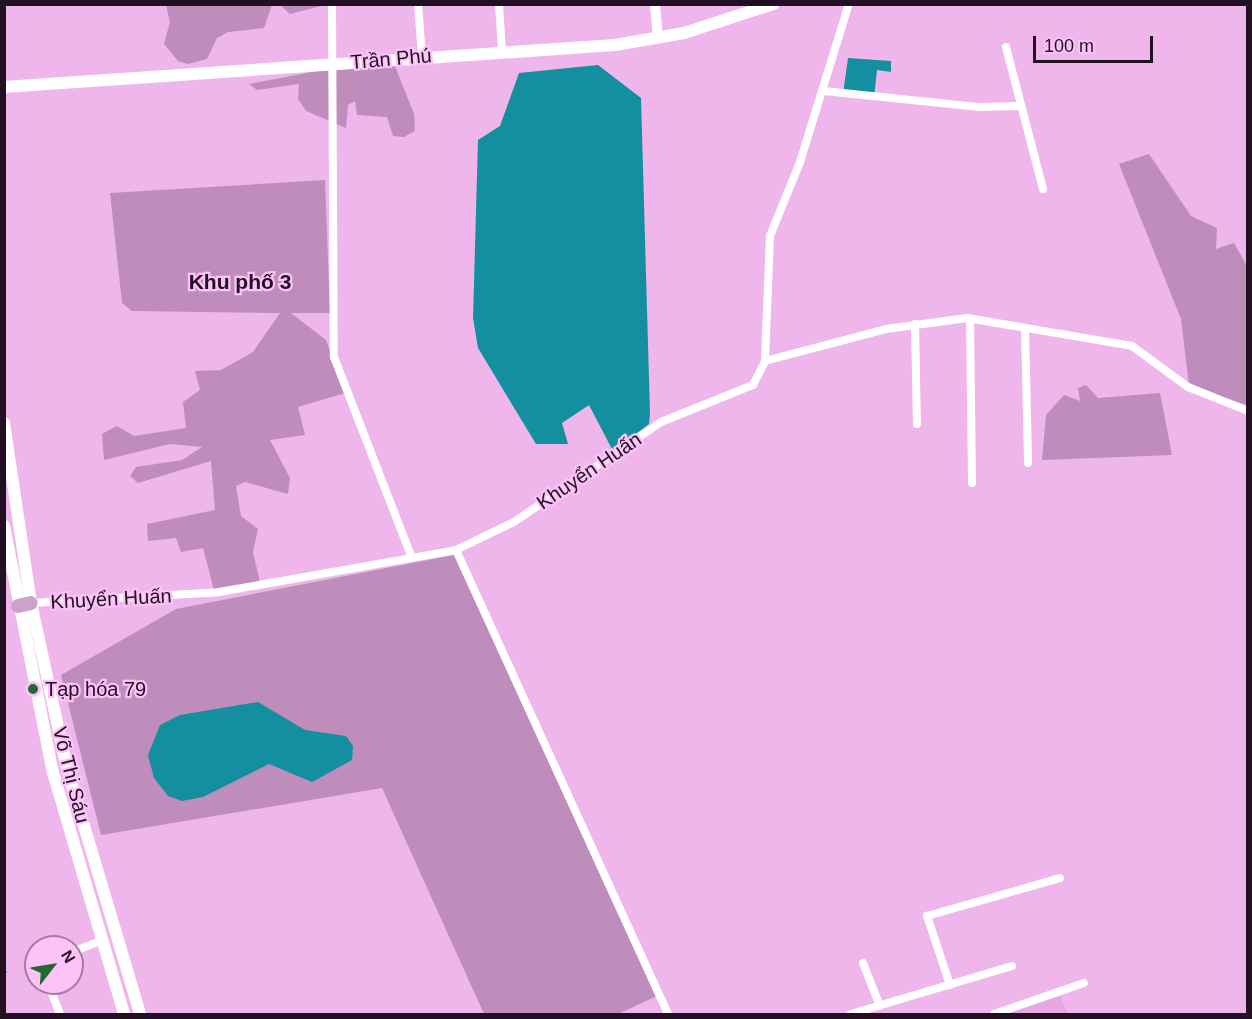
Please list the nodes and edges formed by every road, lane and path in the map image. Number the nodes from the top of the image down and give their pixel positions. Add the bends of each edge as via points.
1 (332, 4) edge
2 (418, 4) edge
3 (499, 4) edge
4 (655, 4) edge
5 (773, 4) edge
6 (849, 4) edge
7 (739, 11) edge
8 (658, 38) junction
9 (1006, 47) dead end
10 (502, 52) junction
11 (422, 56) junction
12 (334, 64) junction
13 (4, 87) edge
14 (824, 91) junction
15 (1021, 106) junction
16 (1043, 189) dead end
17 (970, 319) junction
18 (915, 324) junction
19 (1025, 328) junction
20 (765, 361) junction
21 (1248, 411) edge
22 (4, 423) edge
23 (917, 424) dead end
24 (1028, 463) dead end
25 (972, 483) dead end
26 (4, 525) edge
27 (456, 550) junction
28 (7, 552) edge
29 (411, 556) junction
30 (24, 604) junction
31 (1060, 878) dead end
32 (101, 941) junction
33 (84, 947) edge
34 (862, 963) dead end
35 (1012, 966) dead end
36 (1084, 983) dead end
37 (950, 985) junction
38 (53, 995) edge
39 (880, 1006) junction
40 (60, 1014) edge
41 (124, 1014) edge
42 (140, 1014) edge
43 (668, 1014) edge
44 (851, 1014) edge
45 (994, 1014) edge

1 - 12 street
2 - 11 street
3 - 10 street
4 - 8 street
5 - 7 main road, Trần Phú
6 - 14 street, Khuyển Huấn
7 - 8 main road, Trần Phú
8 - 10 main road, Trần Phú
9 - 15 street
10 - 11 main road, Trần Phú
11 - 12 main road, Trần Phú
12 - 13 main road, Trần Phú
12 - 29 street via 334,357
14 - 15 street via 980,107
14 - 20 street, Khuyển Huấn via 770,236
15 - 16 street
17 - 18 street
17 - 19 street
17 - 25 street
18 - 20 street
18 - 23 street
19 - 21 street via 1132,346 1188,387
19 - 24 street
20 - 27 street, Khuyển Huấn via 753,385 661,422 514,522
22 - 30 main road, Võ Thị Sáu
26 - 28 main road, Võ Thị Sáu
27 - 29 street, Khuyển Huấn
27 - 43 street
28 - 30 main road, Võ Thị Sáu
29 - 30 street, Khuyển Huấn via 219,592
30 - 32 main road, Võ Thị Sáu via 52,769
30 - 42 main road, Võ Thị Sáu via 68,772
31 - 37 street via 927,916
32 - 33 street
32 - 41 main road, Võ Thị Sáu
34 - 39 street
35 - 37 street
36 - 45 street
37 - 39 street
38 - 40 street
39 - 44 street

